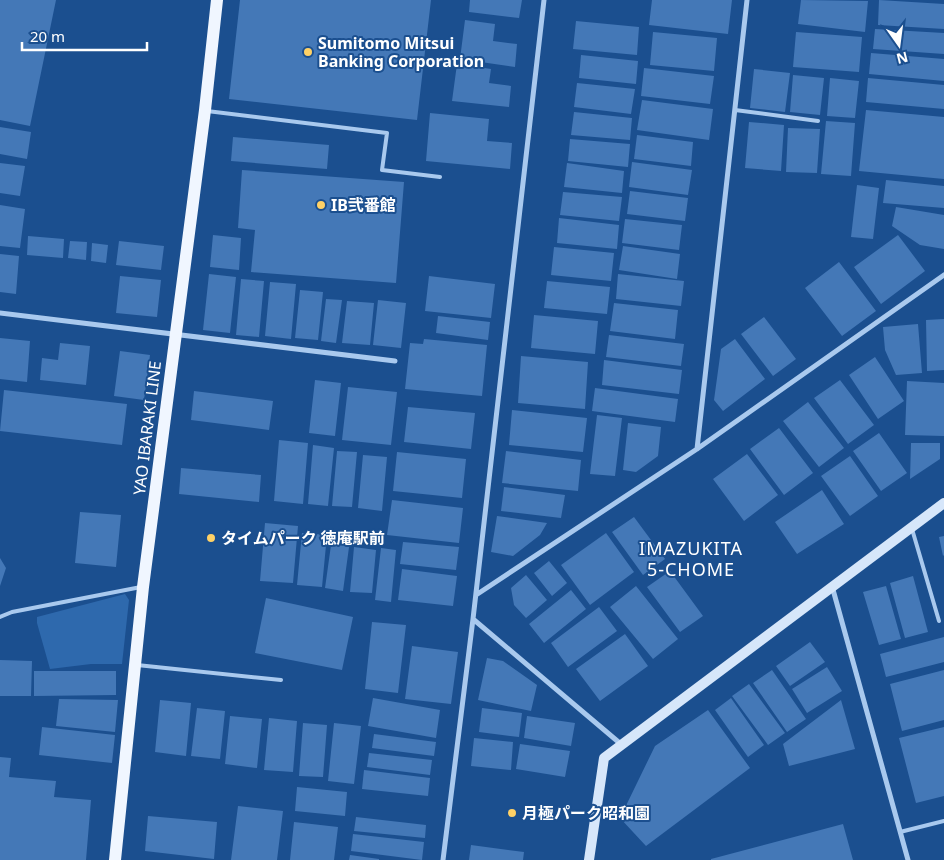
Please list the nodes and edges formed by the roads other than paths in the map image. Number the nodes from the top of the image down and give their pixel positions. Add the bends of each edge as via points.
1 (217, 0) edge
2 (544, 0) edge
3 (747, 0) edge
4 (205, 110) junction
5 (735, 110) junction
6 (818, 121) dead end
7 (440, 177) dead end
8 (944, 275) edge
9 (0, 313) edge
10 (176, 335) junction
11 (395, 361) dead end
12 (697, 449) junction
13 (944, 503) edge
14 (911, 528) junction
15 (832, 586) junction
16 (143, 587) junction
17 (476, 595) junction
18 (0, 617) edge
19 (472, 619) junction
20 (939, 621) dead end
21 (136, 665) junction
22 (281, 680) dead end
23 (622, 745) junction
24 (944, 821) edge
25 (900, 832) junction
26 (115, 860) edge
27 (443, 860) edge
28 (589, 860) edge
29 (908, 860) edge

1 - 4 main road, YAO IBARAKI LINE
2 - 17 street
3 - 5 street
4 - 7 lane via 387,133 382,170
4 - 10 main road, YAO IBARAKI LINE
5 - 6 lane
5 - 12 street
8 - 12 street
9 - 10 street
10 - 11 street
10 - 16 main road, YAO IBARAKI LINE
12 - 17 street
13 - 14 street
14 - 15 street
14 - 20 lane
15 - 23 street
15 - 25 street
16 - 18 lane
16 - 21 main road, YAO IBARAKI LINE
17 - 19 street
19 - 23 street
19 - 27 street
21 - 22 lane
21 - 26 main road, YAO IBARAKI LINE
23 - 28 street via 604,758
24 - 25 lane
25 - 29 street

